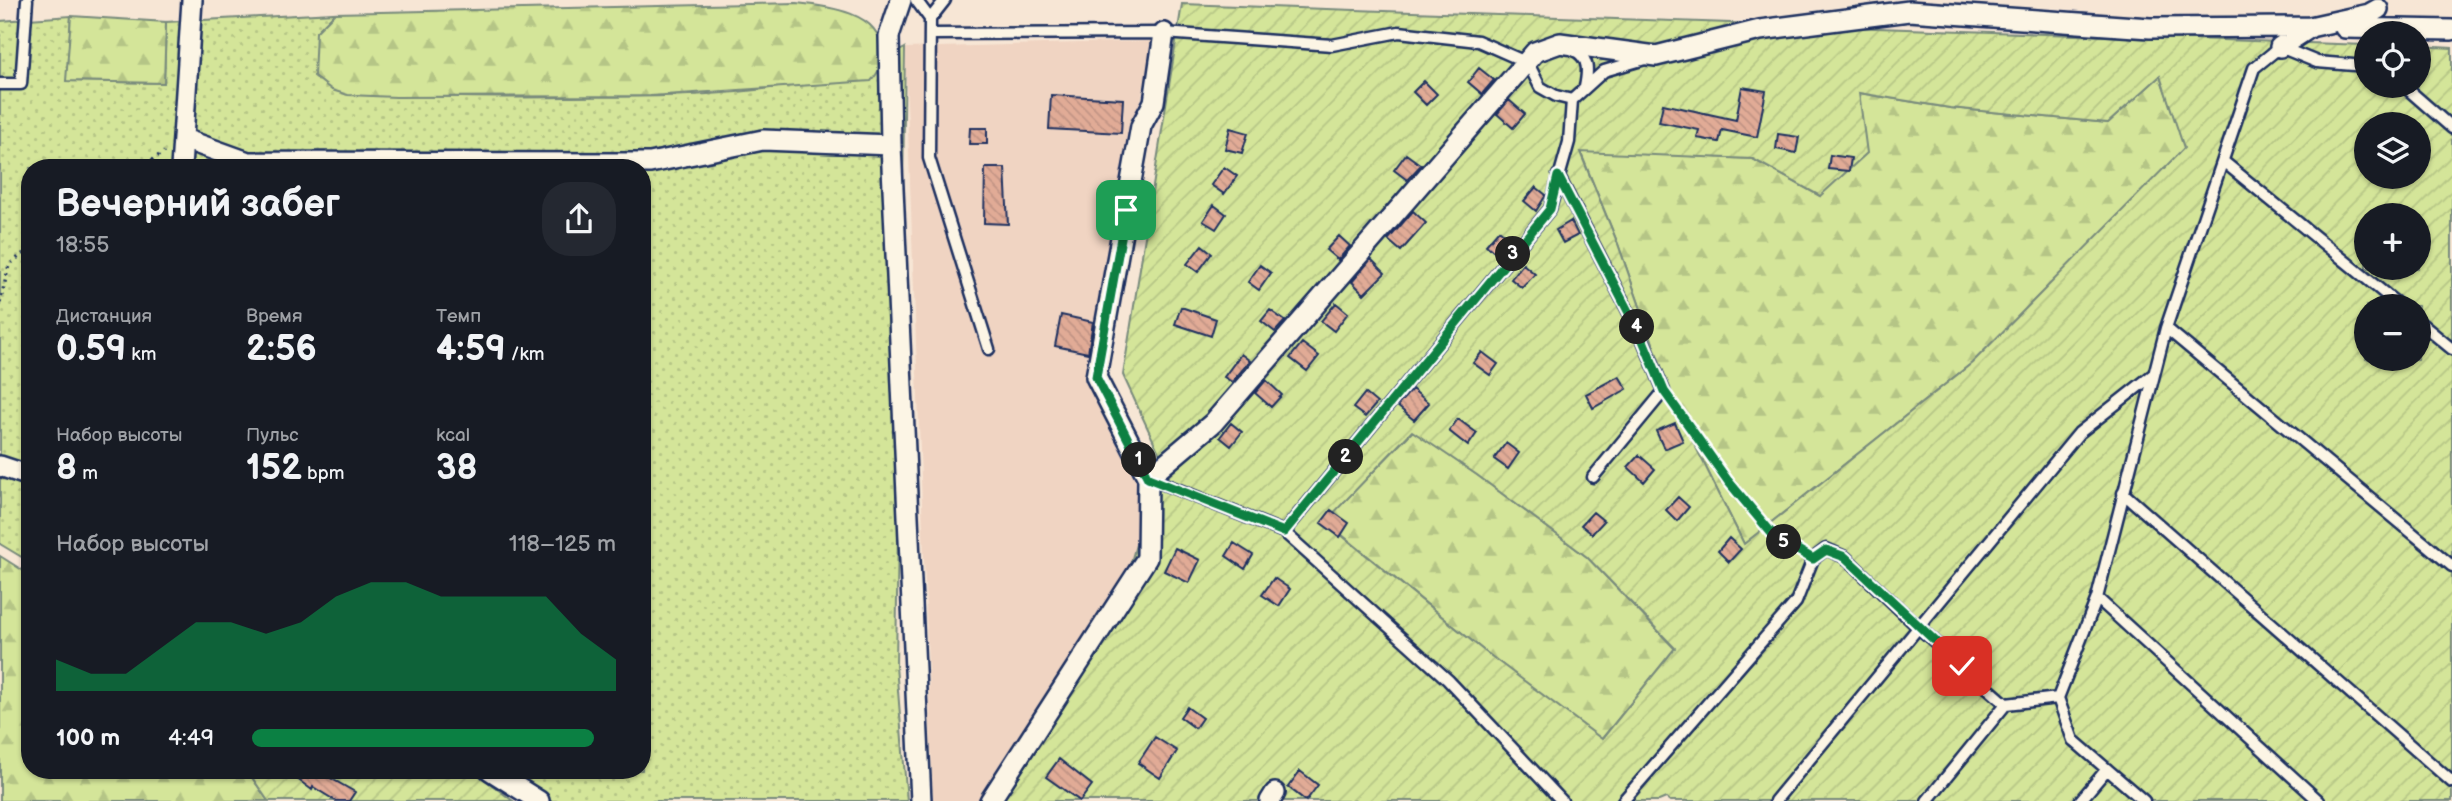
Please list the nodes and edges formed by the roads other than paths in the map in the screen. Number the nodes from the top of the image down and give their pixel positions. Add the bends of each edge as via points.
1 (27, 0) edge
2 (192, 0) edge
3 (901, 0) edge
4 (916, 0) edge
5 (945, 0) edge
6 (2378, 9) dead end
7 (930, 19) junction
8 (2310, 27) junction
9 (2452, 30) edge
10 (1164, 33) junction
11 (931, 34) junction
12 (1560, 43) junction
13 (2280, 47) junction
14 (1656, 56) junction
15 (1528, 63) junction
16 (2354, 65) edge
17 (0, 84) edge
18 (1585, 87) junction
19 (2418, 98) edge
20 (1572, 100) junction
21 (2452, 128) edge
22 (184, 139) junction
23 (891, 145) junction
24 (182, 159) edge
25 (240, 159) edge
26 (2224, 162) junction
27 (651, 163) edge
28 (1558, 176) junction
29 (2385, 294) edge
30 (2166, 328) junction
31 (2431, 332) edge
32 (989, 349) dead end
33 (2452, 349) edge
34 (2154, 373) junction
35 (0, 466) edge
36 (21, 473) edge
37 (1593, 477) dead end
38 (1148, 478) junction
39 (2123, 493) junction
40 (1284, 532) junction
41 (2452, 566) edge
42 (2097, 598) junction
43 (1918, 628) junction
44 (2058, 698) junction
45 (2006, 704) junction
46 (2107, 769) junction
47 (504, 779) edge
48 (2452, 782) edge
49 (539, 801) edge
50 (921, 801) edge
51 (990, 801) edge
52 (1562, 801) edge
53 (1623, 801) edge
54 (1775, 801) edge
55 (1927, 801) edge
56 (2080, 801) edge
57 (2144, 801) edge
58 (2319, 801) edge

1 - 17 lane via 21,84
2 - 22 street
3 - 23 street via 889,36
4 - 7 lane
5 - 7 lane
6 - 8 street
7 - 11 lane
8 - 9 street
8 - 13 street
8 - 14 street via 2150,28 1909,10 1760,30
10 - 11 lane
10 - 15 lane via 1332,46 1399,32 1478,41
10 - 38 street via 1154,102 1141,126 1096,377
11 - 32 lane via 929,158
12 - 14 street
12 - 15 street via 1535,52
12 - 18 lane via 1580,53 1588,68
13 - 16 lane via 2316,62
13 - 26 lane via 2254,68
14 - 18 lane via 1604,71
15 - 20 lane via 1540,87
15 - 38 street via 1213,423
18 - 20 lane
19 - 21 lane
20 - 28 lane via 1569,142
22 - 24 street
22 - 25 street
23 - 27 street via 763,140
23 - 50 street
26 - 29 lane
26 - 30 lane
28 - 37 lane via 1642,338 1664,391
28 - 40 lane via 1550,209
30 - 34 lane
30 - 41 lane
31 - 33 lane
34 - 39 lane
34 - 43 lane via 2079,433
35 - 36 street
38 - 40 lane
38 - 51 street via 1147,558
39 - 42 lane
39 - 48 lane
40 - 52 lane via 1448,680
42 - 44 lane
42 - 58 lane
43 - 45 lane
43 - 53 lane via 1845,557 1826,550 1813,559 1796,601
43 - 54 lane
44 - 45 lane
44 - 46 lane via 2073,740
45 - 55 lane
46 - 56 lane
46 - 57 lane
47 - 49 street

